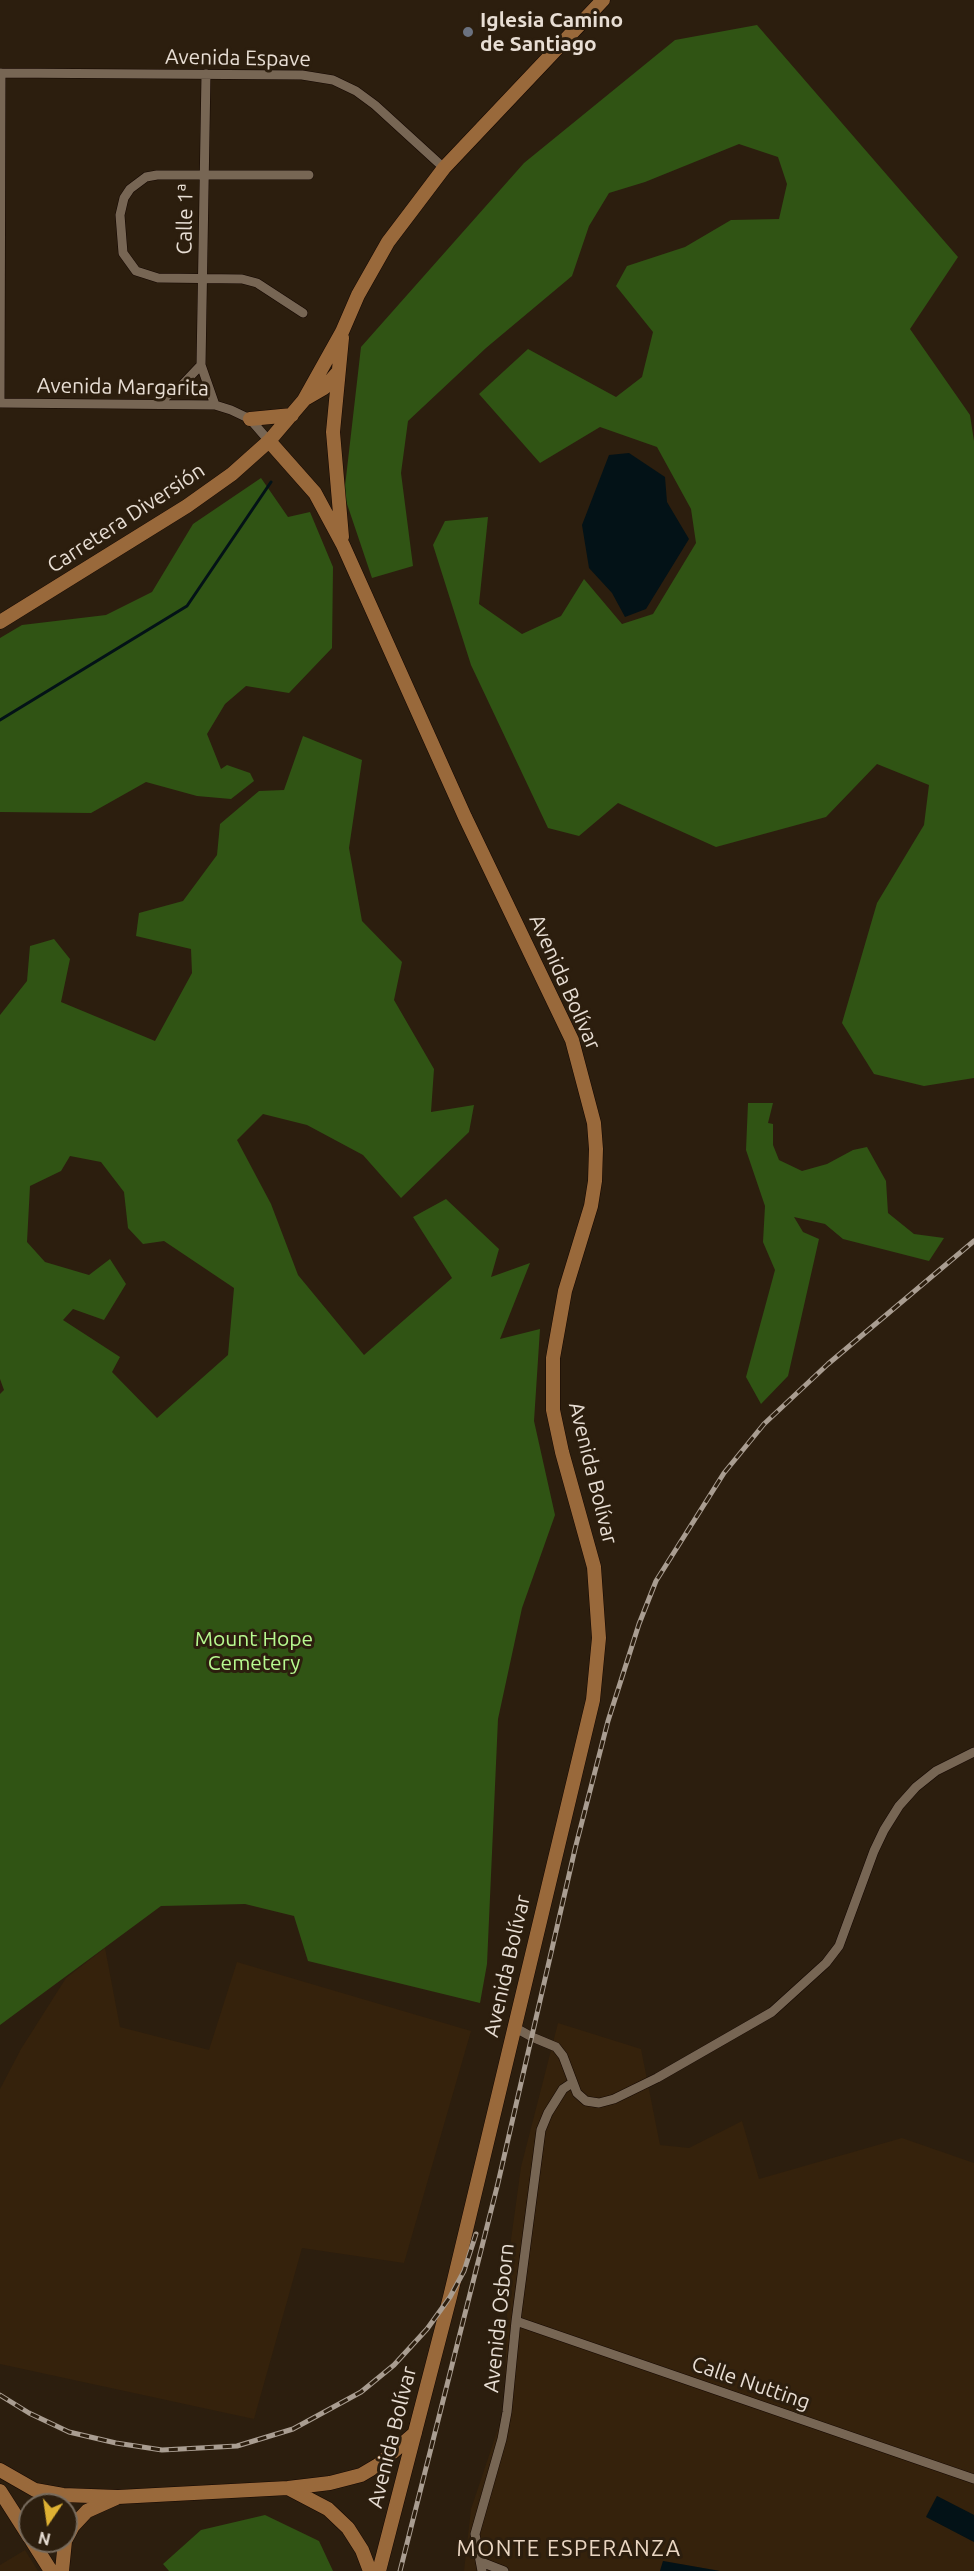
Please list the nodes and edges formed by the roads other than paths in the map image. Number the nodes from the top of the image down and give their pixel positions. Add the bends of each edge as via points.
1 (603, 0) edge
2 (0, 73) edge
3 (206, 74) junction
4 (444, 168) junction
5 (204, 174) junction
6 (309, 175) dead end
7 (202, 278) junction
8 (303, 313) dead end
9 (342, 333) junction
10 (201, 365) junction
11 (338, 372) junction
12 (303, 399) junction
13 (0, 403) edge
14 (157, 403) junction
15 (215, 405) junction
16 (292, 415) junction
17 (250, 419) junction
18 (269, 441) junction
19 (343, 545) junction
20 (0, 622) edge
21 (974, 1752) edge
22 (514, 2027) junction
23 (572, 2083) junction
24 (516, 2321) junction
25 (414, 2433) junction
26 (0, 2470) edge
27 (974, 2479) edge
28 (288, 2488) junction
29 (0, 2491) edge
30 (118, 2497) junction
31 (18, 2519) edge
32 (78, 2521) edge
33 (39, 2553) edge
34 (64, 2553) edge
35 (481, 2567) edge
36 (51, 2571) edge
37 (62, 2571) edge
38 (370, 2571) edge
39 (379, 2571) edge
40 (504, 2571) edge

1 - 4 main road
2 - 3 street, Avenida Espave
2 - 13 street
3 - 4 street, Avenida Espave via 302,75 333,80 375,105
3 - 5 street, Calle 1ª
4 - 9 main road via 388,242
5 - 6 street
5 - 7 street, Calle 1ª
5 - 7 street via 146,177 129,189 120,215 123,253 136,271 158,278
7 - 8 street via 257,283
7 - 10 street, Calle 1ª
9 - 11 main road
9 - 12 main road, Carretera Diversión
10 - 14 street via 182,386
10 - 15 street, Calle 1ª
11 - 12 main road via 324,388
11 - 19 main road via 333,448
12 - 16 main road, Carretera Diversión
13 - 14 street, Avenida Margarita
14 - 15 street, Avenida Margarita
15 - 17 street, Avenida Margarita
16 - 17 main road
16 - 18 main road, Carretera Diversión
17 - 18 street, Avenida Margarita
18 - 19 main road, Avenida Bolívar via 315,493
18 - 20 main road, Carretera Diversión via 187,506
19 - 22 main road, Avenida Bolívar via 460,806 572,1040 594,1123 595,1181 565,1291 553,1358 553,1410 594,1567 599,1656 588,1724
21 - 23 street via 936,1771 899,1806 874,1851 839,1946 772,2013 614,2099 586,2101
22 - 23 street via 556,2047
22 - 25 main road, Avenida Bolívar
23 - 24 street, Avenida Osborn via 563,2090 541,2130
24 - 27 street, Calle Nutting
24 - 35 street, Avenida Osborn via 502,2439 475,2534
25 - 28 main road via 361,2475
25 - 39 main road, Avenida Bolívar
26 - 30 main road via 36,2490
28 - 30 main road
28 - 38 main road via 328,2509 348,2528
29 - 31 main road
30 - 32 main road via 87,2511
33 - 36 main road
34 - 37 main road
35 - 40 street

